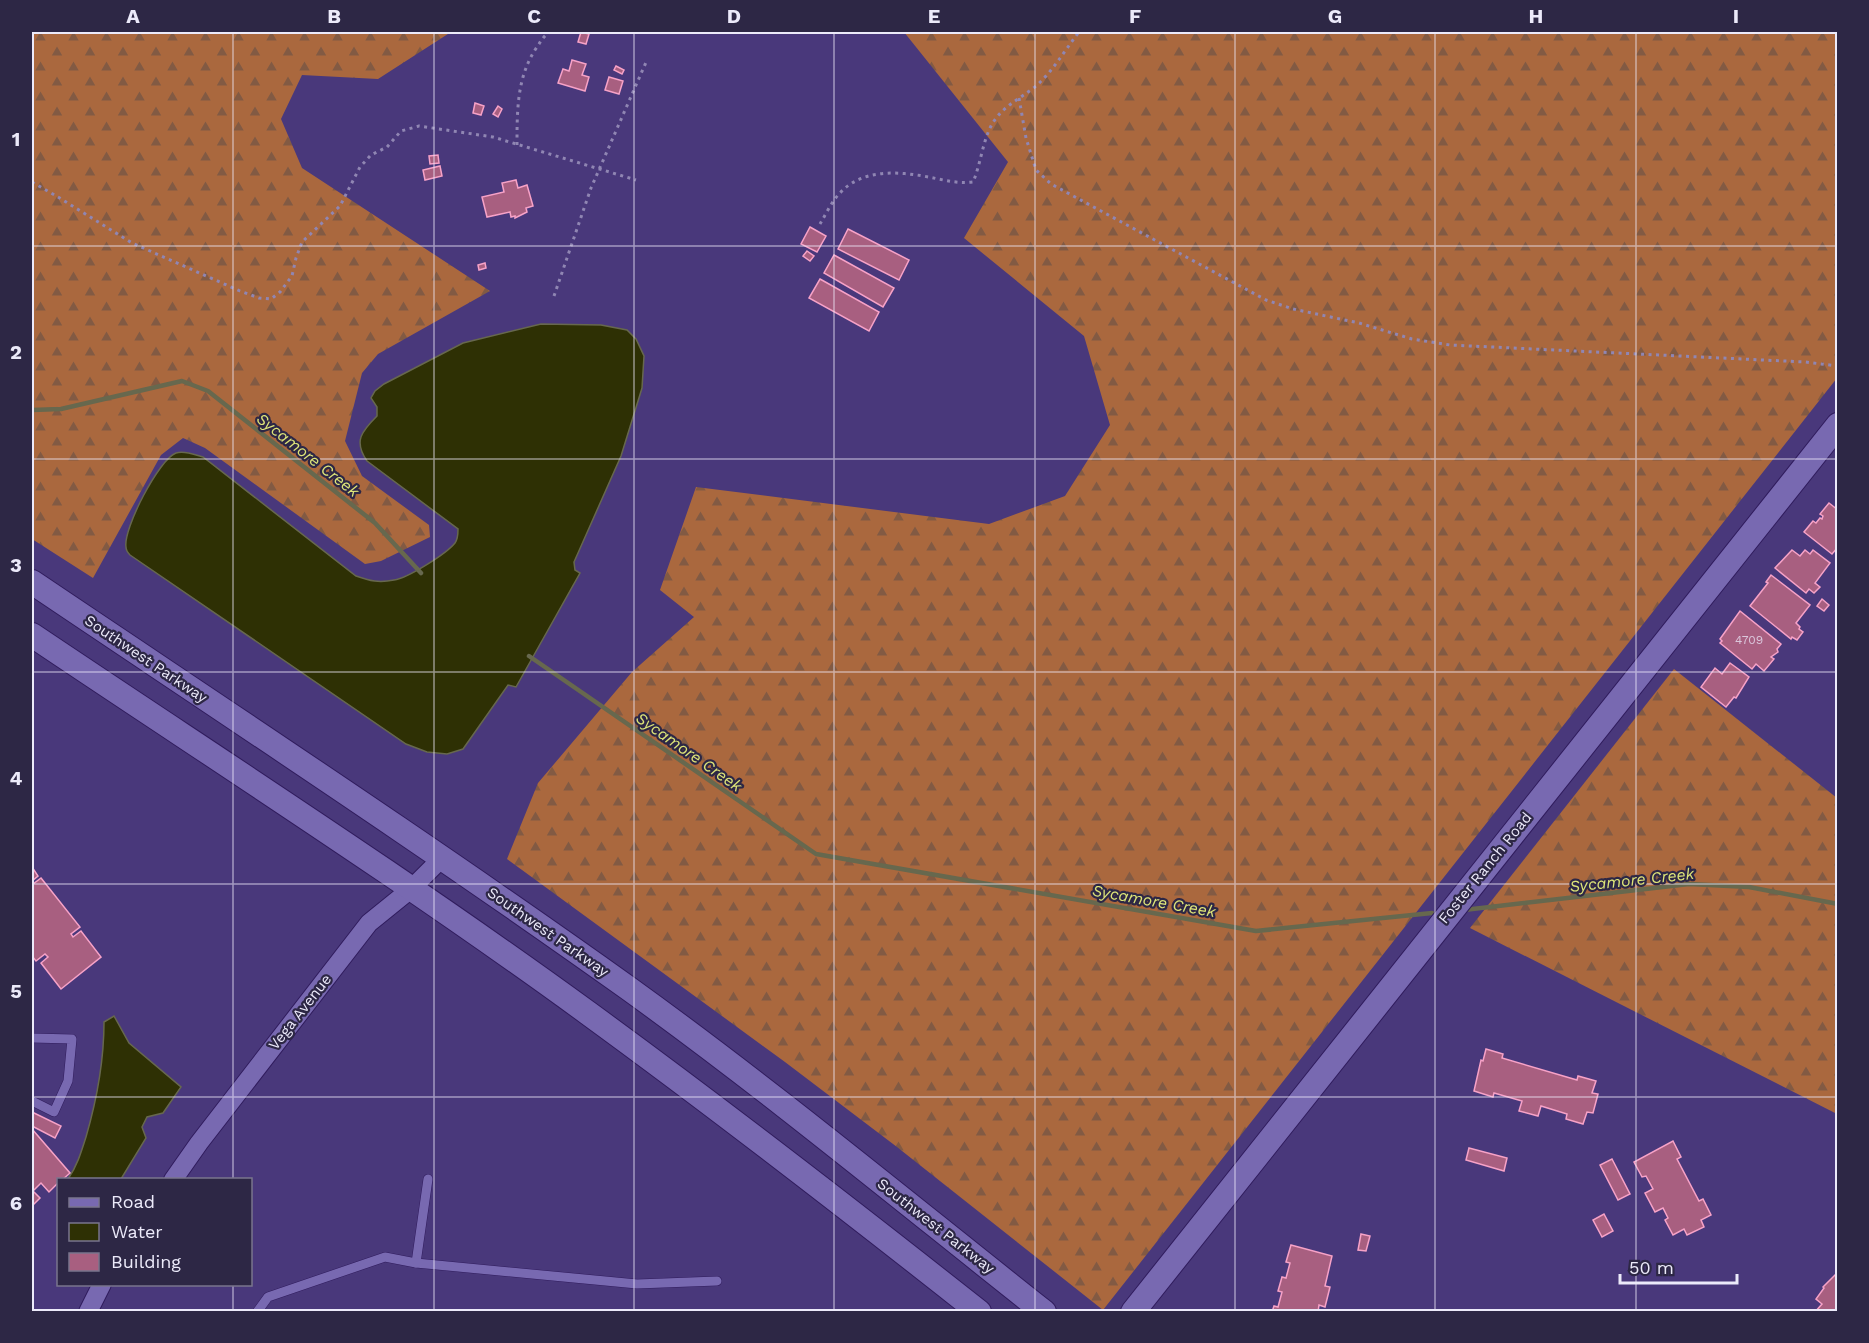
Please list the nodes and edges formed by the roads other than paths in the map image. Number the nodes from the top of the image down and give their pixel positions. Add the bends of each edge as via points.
1 (1838, 425) edge
2 (32, 582) edge
3 (32, 635) edge
4 (442, 858) junction
5 (411, 889) junction
6 (32, 1038) edge
7 (32, 1101) edge
8 (174, 1178) edge
9 (428, 1179) dead end
10 (416, 1263) junction
11 (717, 1281) dead end
12 (101, 1286) edge
13 (88, 1311) edge
14 (257, 1311) edge
15 (979, 1311) edge
16 (1044, 1311) edge
17 (1133, 1311) edge

1 - 17 main road, Foster Ranch Road
2 - 4 main road, Southwest Parkway
3 - 5 main road
4 - 5 street, Vega Avenue
4 - 16 main road, Southwest Parkway via 738,1070
5 - 8 street, Vega Avenue via 369,923
5 - 15 main road via 791,1164
6 - 7 lane via 72,1039 68,1081 54,1112
9 - 10 lane
10 - 11 lane via 637,1284
10 - 14 lane via 385,1257 268,1297
12 - 13 street

